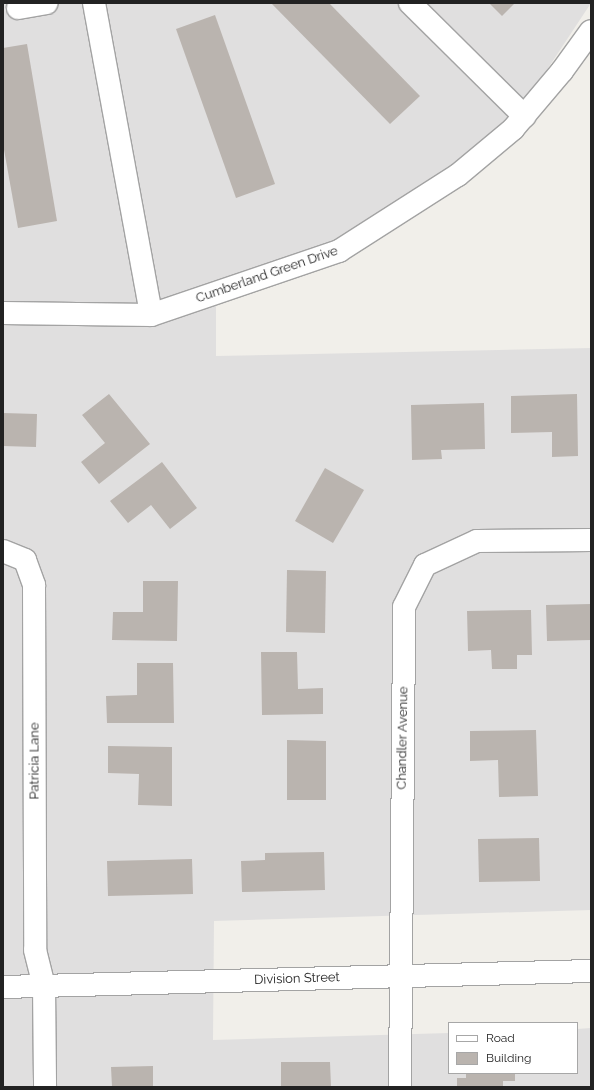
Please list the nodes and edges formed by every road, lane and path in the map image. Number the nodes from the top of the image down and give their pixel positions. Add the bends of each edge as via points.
1 (47, 3) edge
2 (94, 3) edge
3 (410, 3) edge
4 (18, 8) dead end
5 (591, 31) edge
6 (524, 116) junction
7 (3, 313) edge
8 (151, 314) junction
9 (591, 540) edge
10 (3, 551) edge
11 (591, 971) edge
12 (401, 976) junction
13 (44, 986) junction
14 (3, 987) edge
15 (45, 1087) edge
16 (400, 1087) edge

1 - 4 street
2 - 8 street
3 - 6 street
5 - 6 street, Cumberland Green Drive
6 - 8 street, Cumberland Green Drive via 513,129 458,175 339,251
7 - 8 street, Cumberland Green Drive
9 - 12 street, Chandler Avenue via 477,541 425,565 404,607
10 - 13 street, Patricia Lane via 24,560 34,585 35,950
11 - 12 street, Division Street
12 - 13 street, Division Street
12 - 16 street, Chandler Avenue
13 - 14 street, Division Street
13 - 15 street, Patricia Lane

